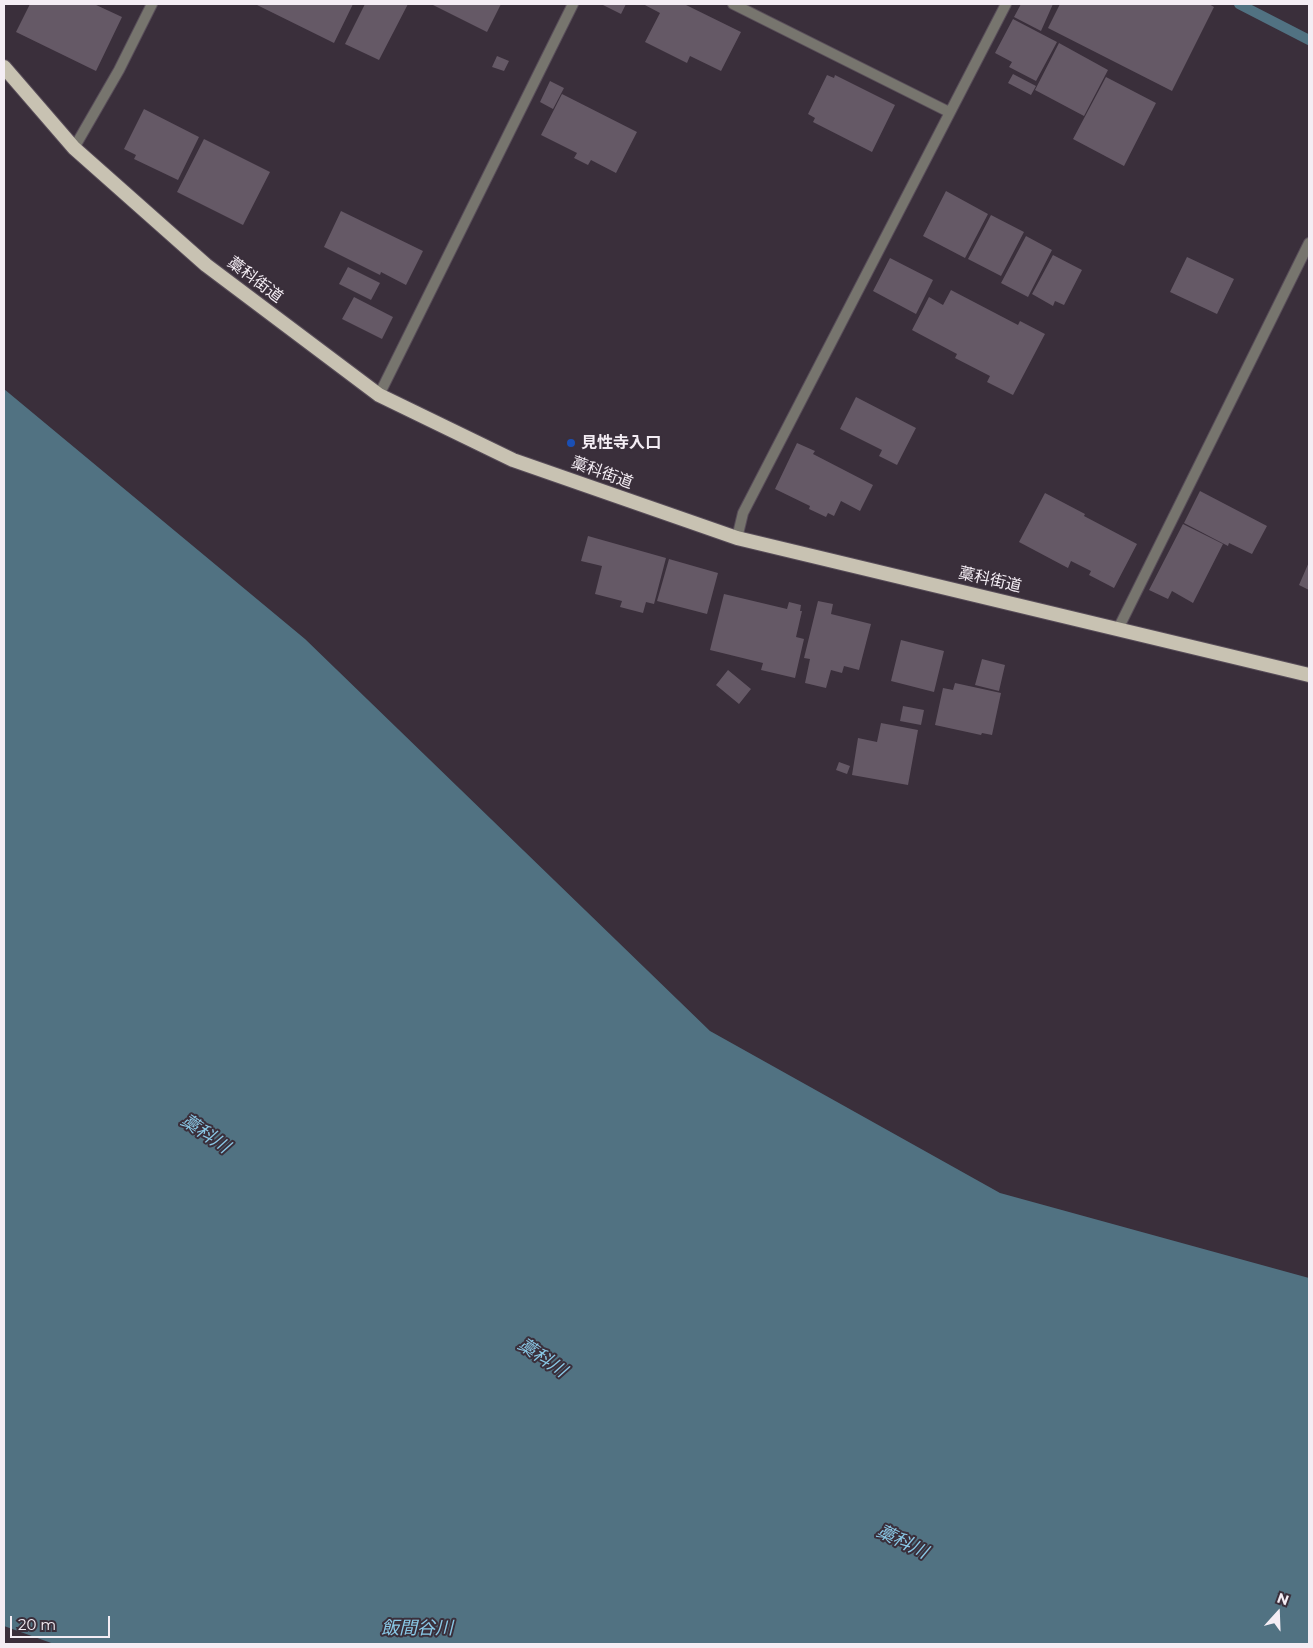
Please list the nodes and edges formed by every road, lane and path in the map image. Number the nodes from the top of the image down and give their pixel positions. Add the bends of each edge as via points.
1 (152, 4) edge
2 (573, 4) edge
3 (733, 4) edge
4 (1006, 4) edge
5 (4, 67) edge
6 (949, 112) junction
7 (74, 148) junction
8 (1309, 243) edge
9 (379, 395) junction
10 (737, 538) junction
11 (1118, 629) junction
12 (1309, 675) edge

1 - 7 street
2 - 9 street
3 - 6 street
4 - 6 street
5 - 7 highway, 藁科街道
6 - 10 street via 743,513
7 - 9 highway, 藁科街道 via 206,265
8 - 11 street
9 - 10 highway, 藁科街道 via 513,460
10 - 11 highway, 藁科街道
11 - 12 highway, 藁科街道

